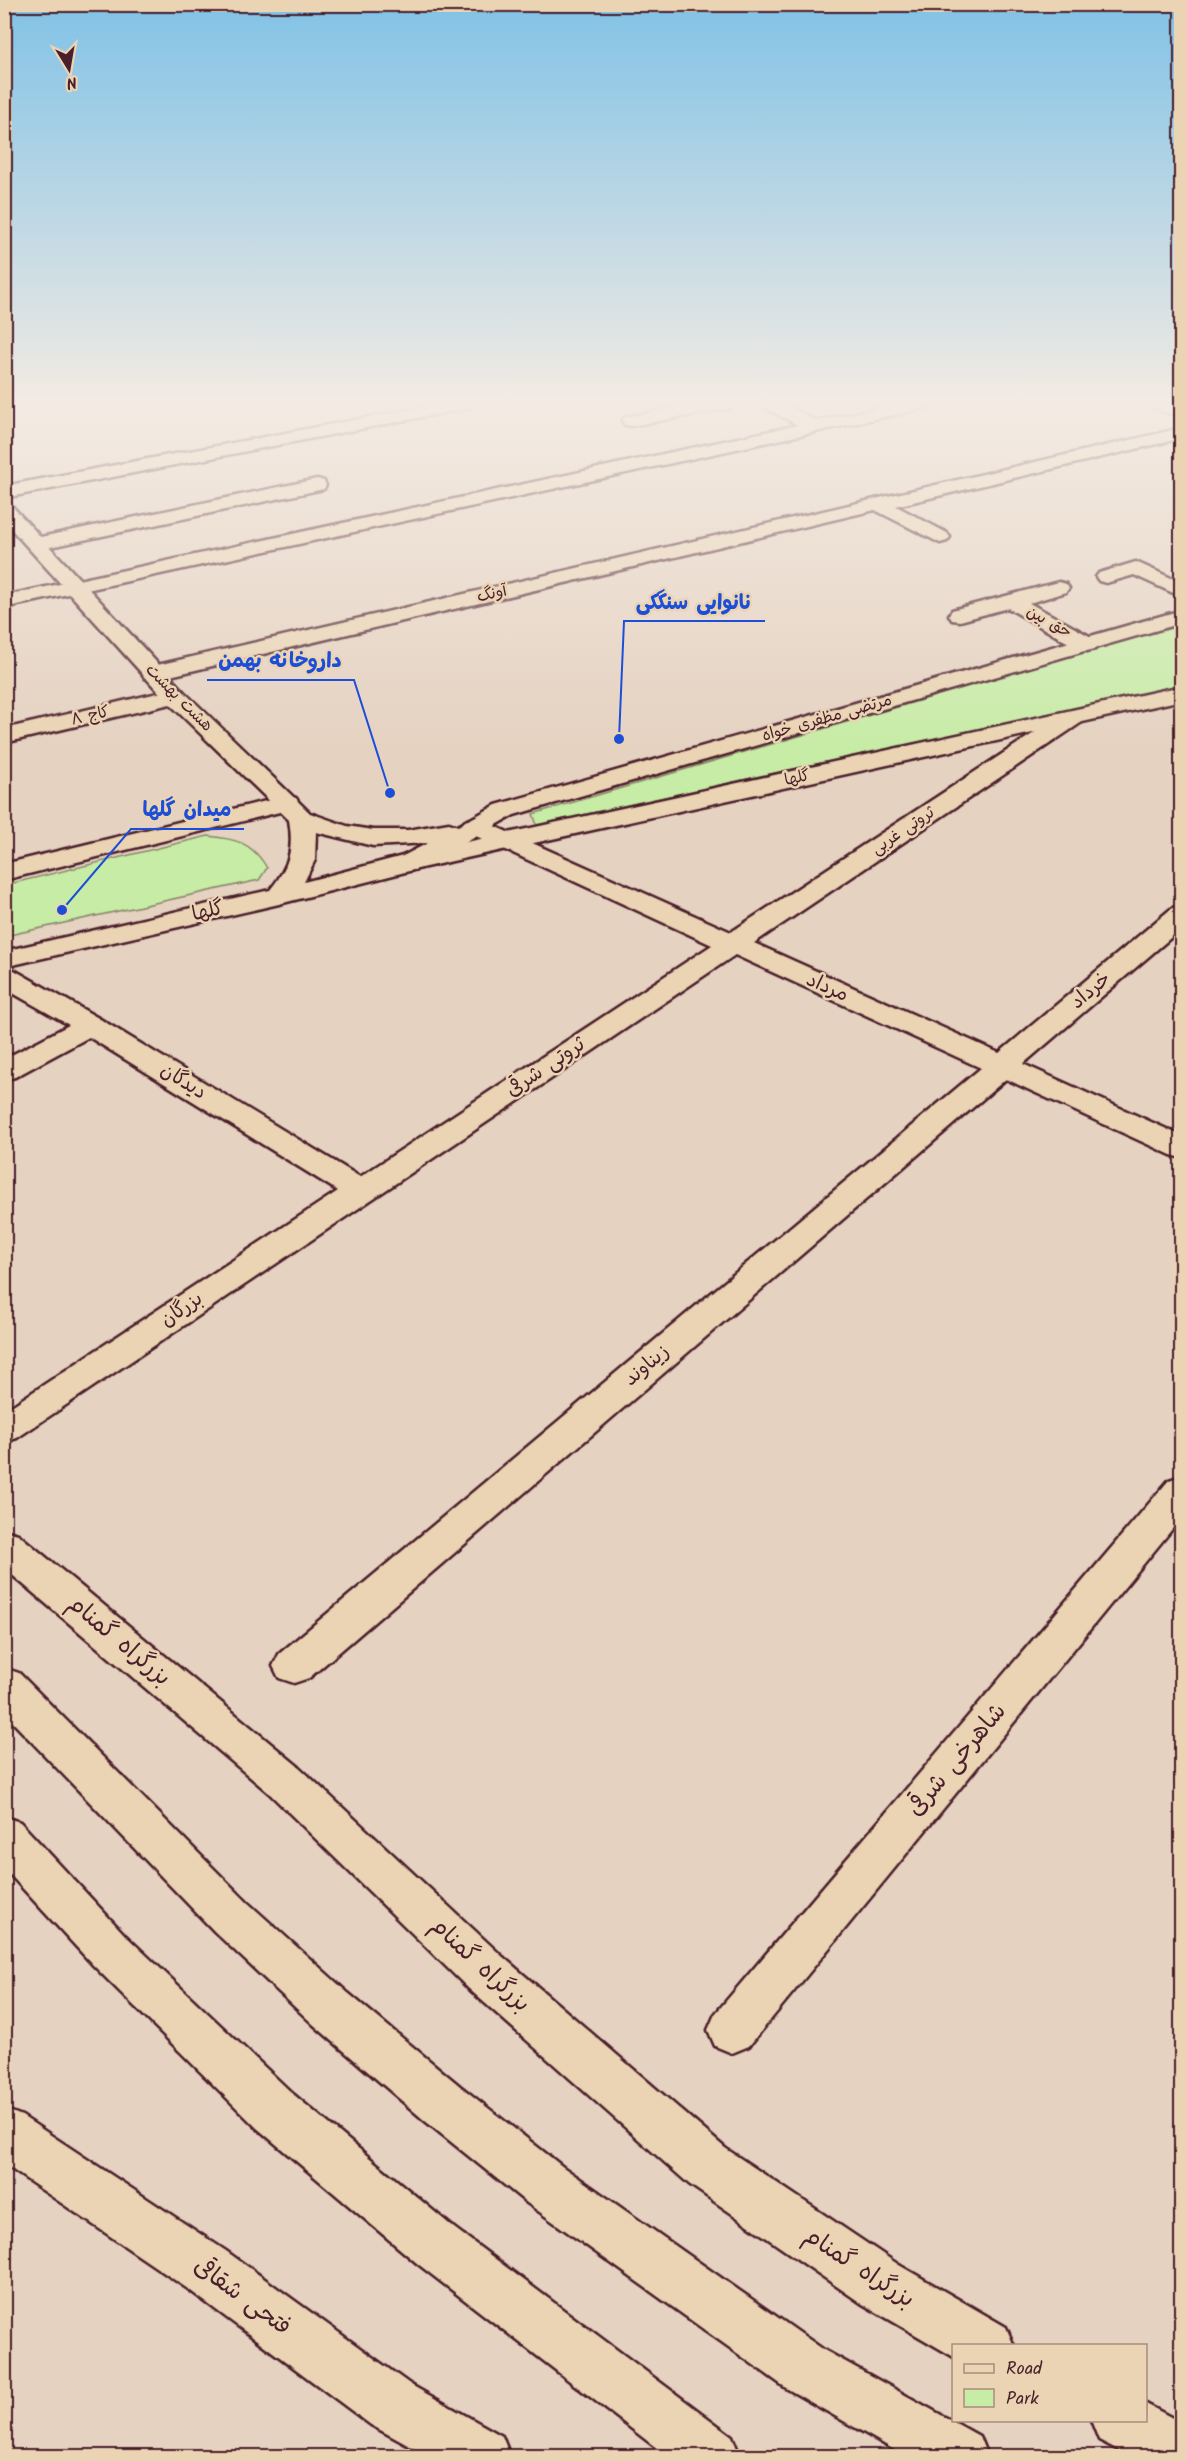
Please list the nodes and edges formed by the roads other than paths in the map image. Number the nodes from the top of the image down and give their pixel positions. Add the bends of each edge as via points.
1 (13, 519) edge
2 (156, 519) edge
3 (390, 519) edge
4 (814, 519) edge
5 (906, 519) edge
6 (940, 537) dead end
7 (36, 544) junction
8 (1106, 577) dead end
9 (75, 587) junction
10 (1059, 588) dead end
11 (1182, 591) edge
12 (1010, 601) junction
13 (4, 602) edge
14 (960, 615) dead end
15 (1182, 616) edge
16 (1087, 644) junction
17 (153, 673) junction
18 (1182, 693) edge
19 (175, 696) junction
20 (1074, 717) junction
21 (4, 736) edge
22 (294, 810) junction
23 (474, 826) junction
24 (511, 841) junction
25 (411, 862) junction
26 (4, 872) edge
27 (279, 896) junction
28 (1182, 914) edge
29 (731, 945) junction
30 (4, 959) edge
31 (4, 976) edge
32 (90, 1025) junction
33 (1001, 1067) junction
34 (4, 1071) edge
35 (1182, 1148) edge
36 (360, 1191) junction
37 (4, 1429) edge
38 (1182, 1490) edge
39 (4, 1545) edge
40 (294, 1666) dead end
41 (4, 1685) edge
42 (4, 1836) edge
43 (732, 2030) dead end
44 (4, 2134) edge
45 (984, 2344) edge
46 (1121, 2422) edge
47 (1182, 2454) edge
48 (482, 2457) edge
49 (712, 2457) edge
50 (959, 2457) edge

1 - 7 main road, هشت بهشت
2 - 7 main road
3 - 9 main road
4 - 17 main road, آونگ
5 - 6 main road
7 - 9 main road, هشت بهشت
8 - 11 main road via 1136,568
9 - 13 main road
9 - 17 main road, هشت بهشت
10 - 12 main road
12 - 14 main road
12 - 16 main road, حق بین
15 - 16 main road, مرتضی مظفری خواه
16 - 23 main road, مرتضی مظفری خواه via 505,810
17 - 19 main road, هشت بهشت
18 - 20 main road, گلها
19 - 21 main road, کاج ۸
19 - 22 main road, هشت بهشت
20 - 24 main road, گلها
20 - 29 main road, ثروتی غربی
22 - 23 main road via 345,834 381,840 411,839
22 - 26 main road
22 - 27 main road via 306,839 305,855 299,872
23 - 24 main road, مرداد
23 - 25 main road, گلها
24 - 25 main road, گلها
24 - 29 main road, مرداد
25 - 27 main road, گلها
27 - 30 main road, گلها
28 - 33 main road, خرداد
29 - 33 main road, مرداد
29 - 36 main road, ثروتی شرقی
31 - 32 main road, دیدگان
32 - 34 main road
32 - 36 main road, دیدگان
33 - 35 main road, مرداد
33 - 40 main road, زیناوند
36 - 37 main road, بزرگان
38 - 43 main road, شاهرخی شرقی
39 - 45 main road, بزرگراه گمنام via 284,1780 486,1973 707,2166 880,2284
41 - 50 main road via 231,1917 331,2010 442,2103 545,2185 805,2368
42 - 49 main road via 109,1950 275,2111 436,2246
44 - 48 main road, فتحی شقاقی via 207,2270 391,2405
46 - 47 main road

